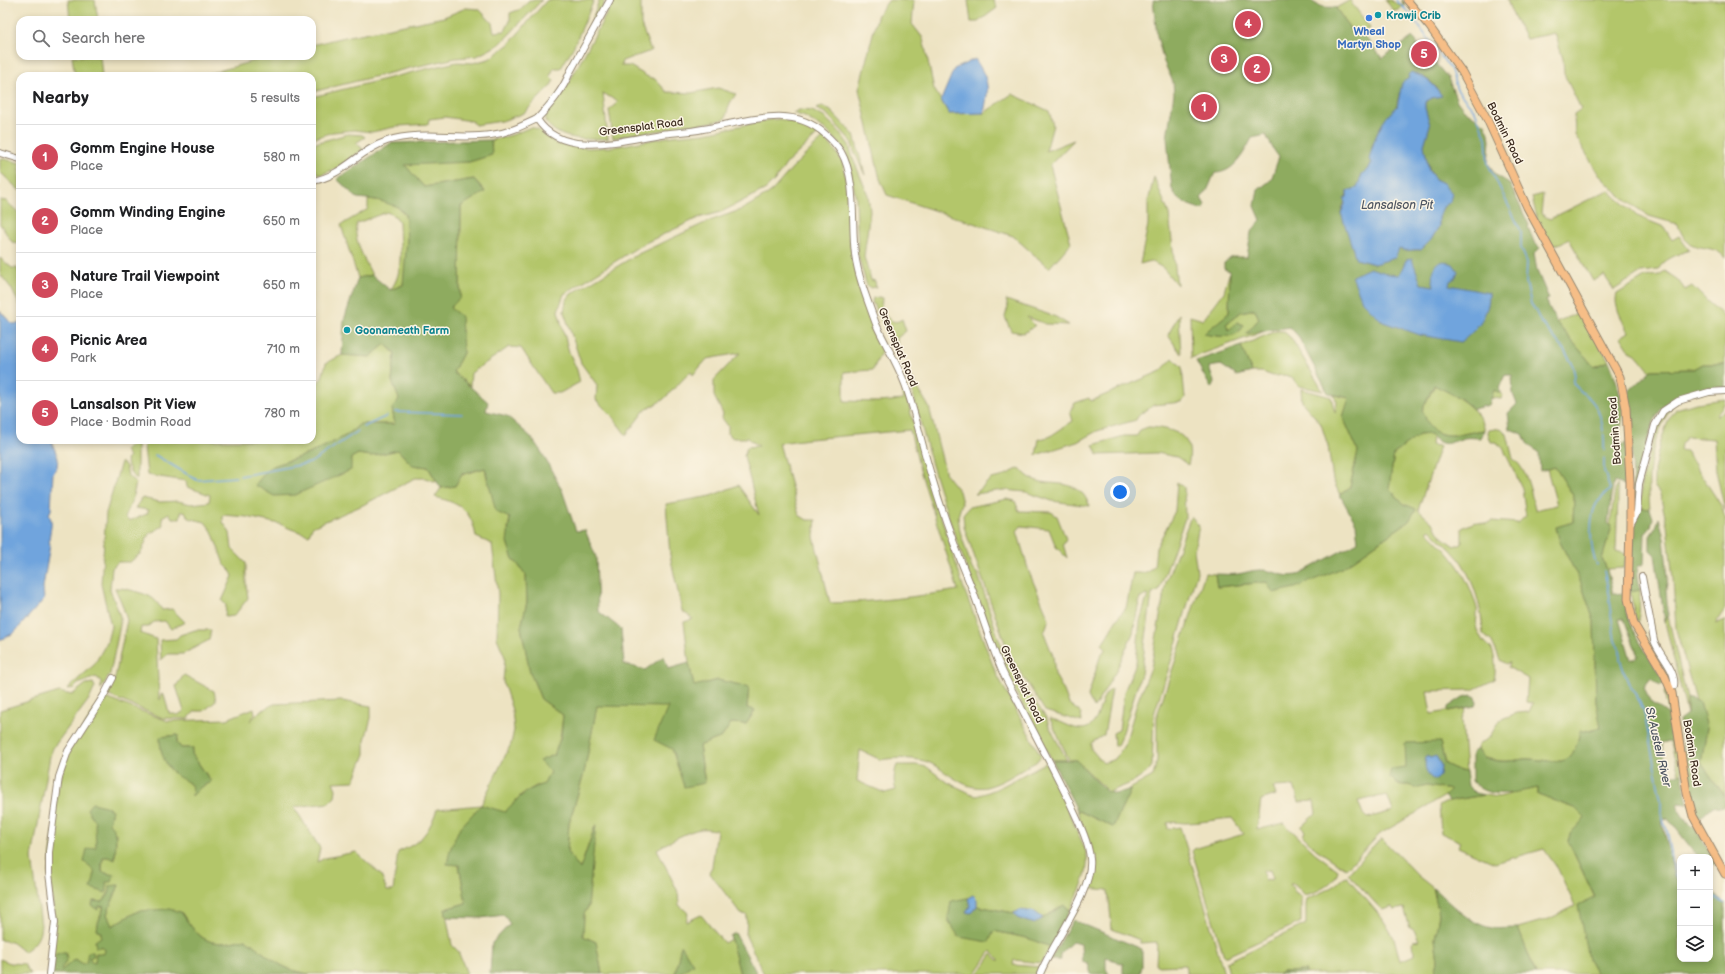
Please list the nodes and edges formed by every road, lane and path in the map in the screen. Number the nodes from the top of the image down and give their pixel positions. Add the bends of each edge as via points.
1 (610, 0) edge
2 (1407, 0) edge
3 (537, 118) junction
4 (0, 153) edge
5 (16, 158) edge
6 (316, 180) edge
7 (1725, 391) edge
8 (1630, 524) junction
9 (1642, 577) dead end
10 (112, 678) dead end
11 (1670, 688) junction
12 (1725, 874) edge
13 (49, 974) edge
14 (1040, 974) edge

1 - 3 street via 566,82 554,101
2 - 8 main road, Bodmin Road via 1462,72 1527,206 1620,377 1626,408
3 - 6 street via 516,129 490,135 401,137 375,146 348,166
3 - 14 street, Greensplat Road via 543,128 565,141 612,143 663,133 702,130 767,116 784,116 803,121 821,130 841,152 849,176 855,256 862,283 877,324 905,385 932,479 959,559 1001,669 1058,779 1088,849 1089,875 1083,892
4 - 5 street
7 - 8 street via 1709,392 1678,401 1663,411 1655,425 1640,484 1637,512
8 - 11 main road, Bodmin Road via 1628,599 1634,624
9 - 11 street via 1656,647 1674,676 1674,686
10 - 13 street via 103,697 68,751 59,777 48,852 55,922
11 - 12 main road, Bodmin Road via 1693,816

